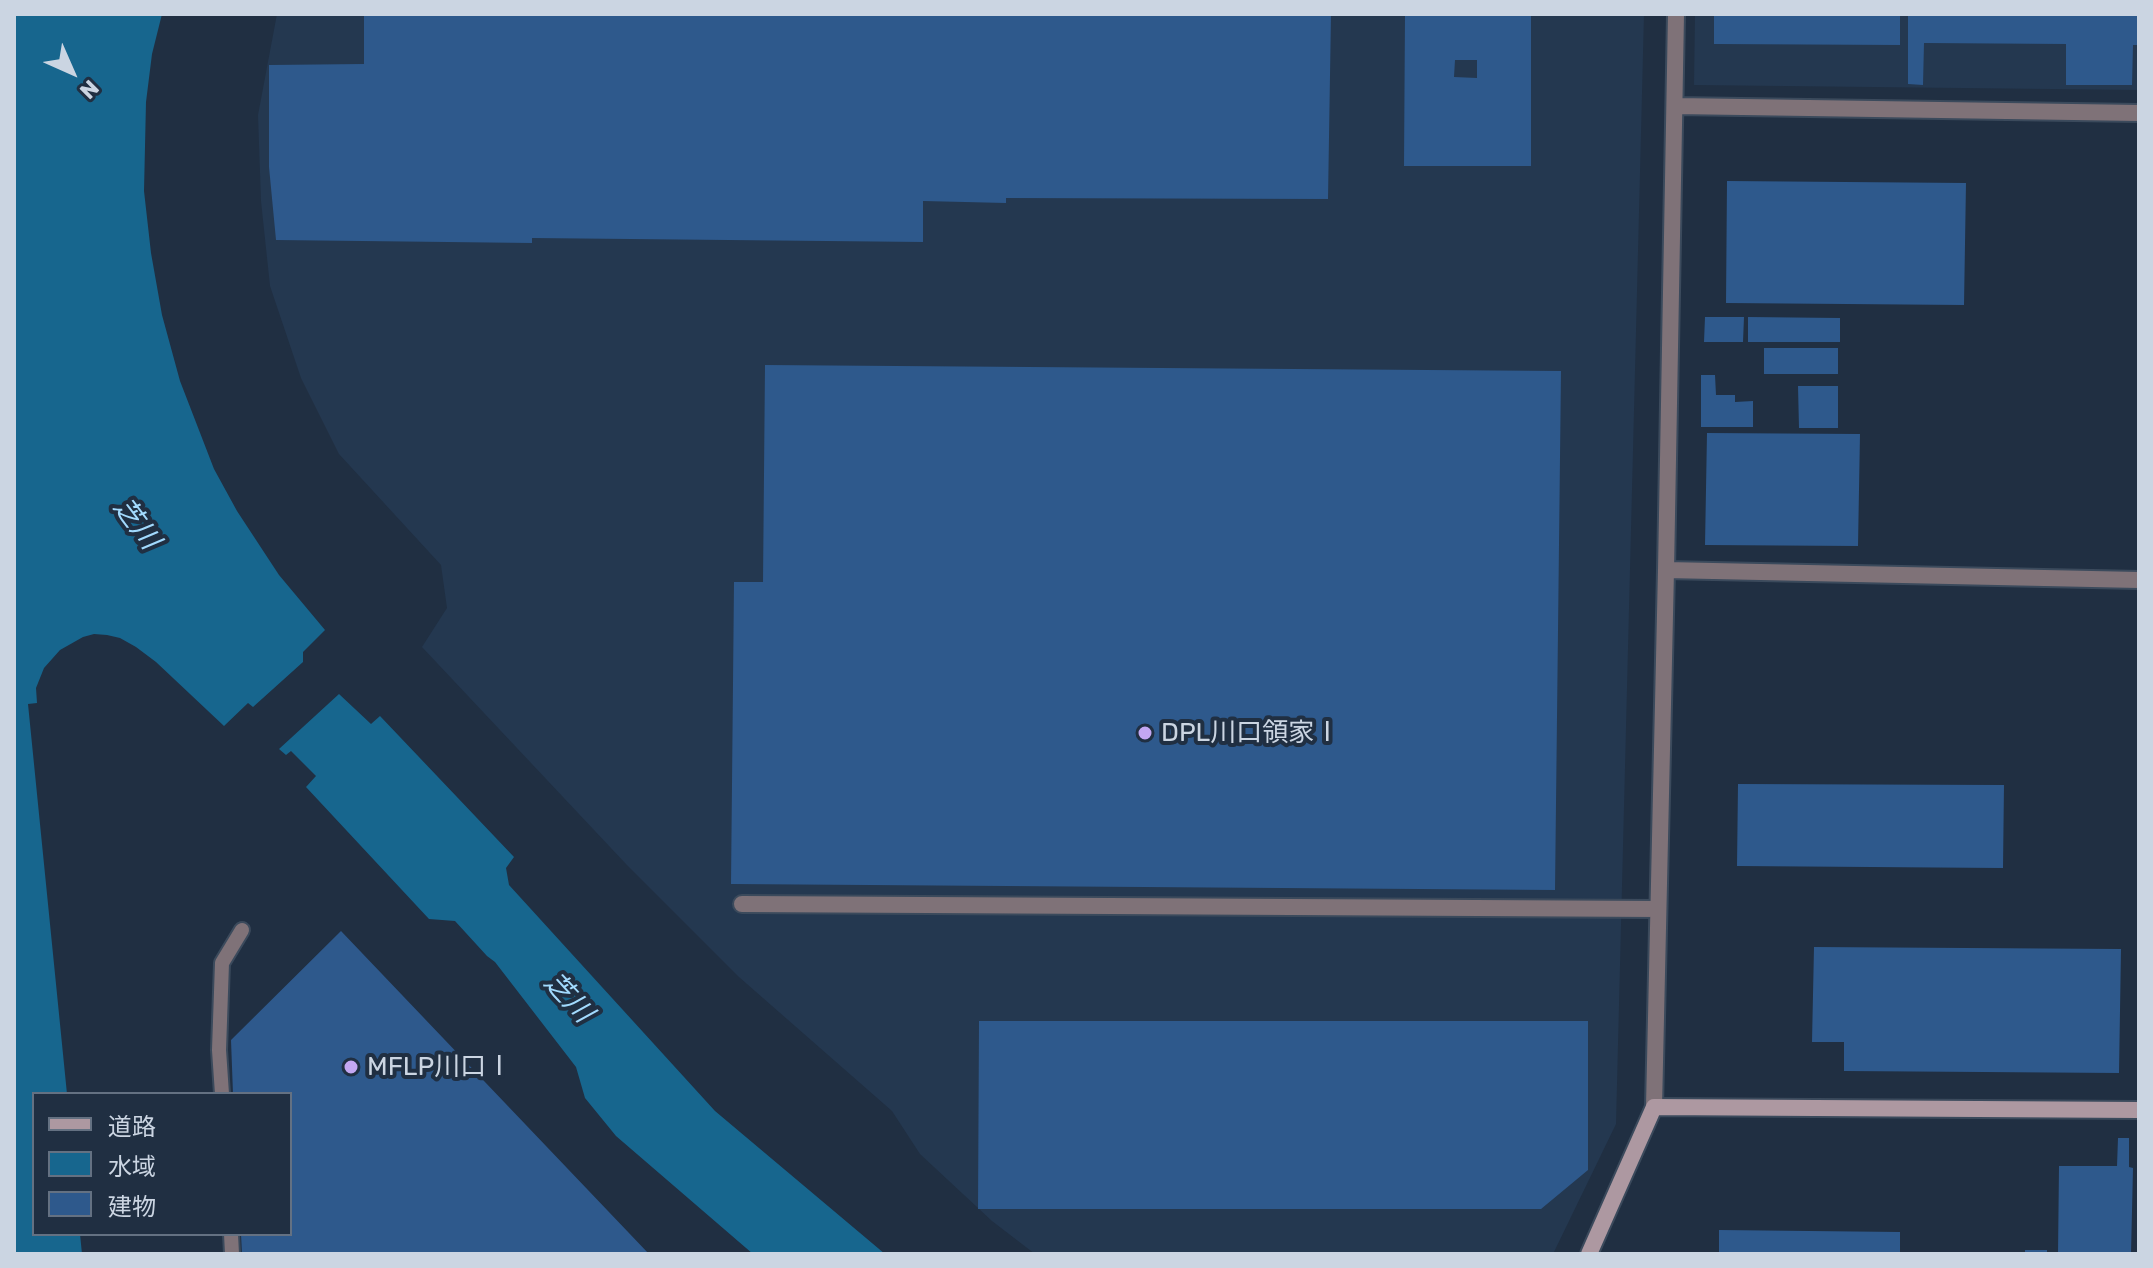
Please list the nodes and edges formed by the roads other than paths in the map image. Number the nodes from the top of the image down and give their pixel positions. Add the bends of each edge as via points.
1 (1676, 14) edge
2 (1676, 106) junction
3 (2139, 113) edge
4 (1666, 570) junction
5 (2139, 580) edge
6 (742, 904) dead end
7 (1658, 909) junction
8 (242, 930) dead end
9 (222, 1092) edge
10 (1654, 1107) junction
11 (2139, 1110) edge
12 (1589, 1254) edge

1 - 2 street
2 - 3 street
2 - 4 street
4 - 5 street
4 - 7 street
6 - 7 street
7 - 10 street
8 - 9 lane via 222,963
10 - 11 street
10 - 12 street

